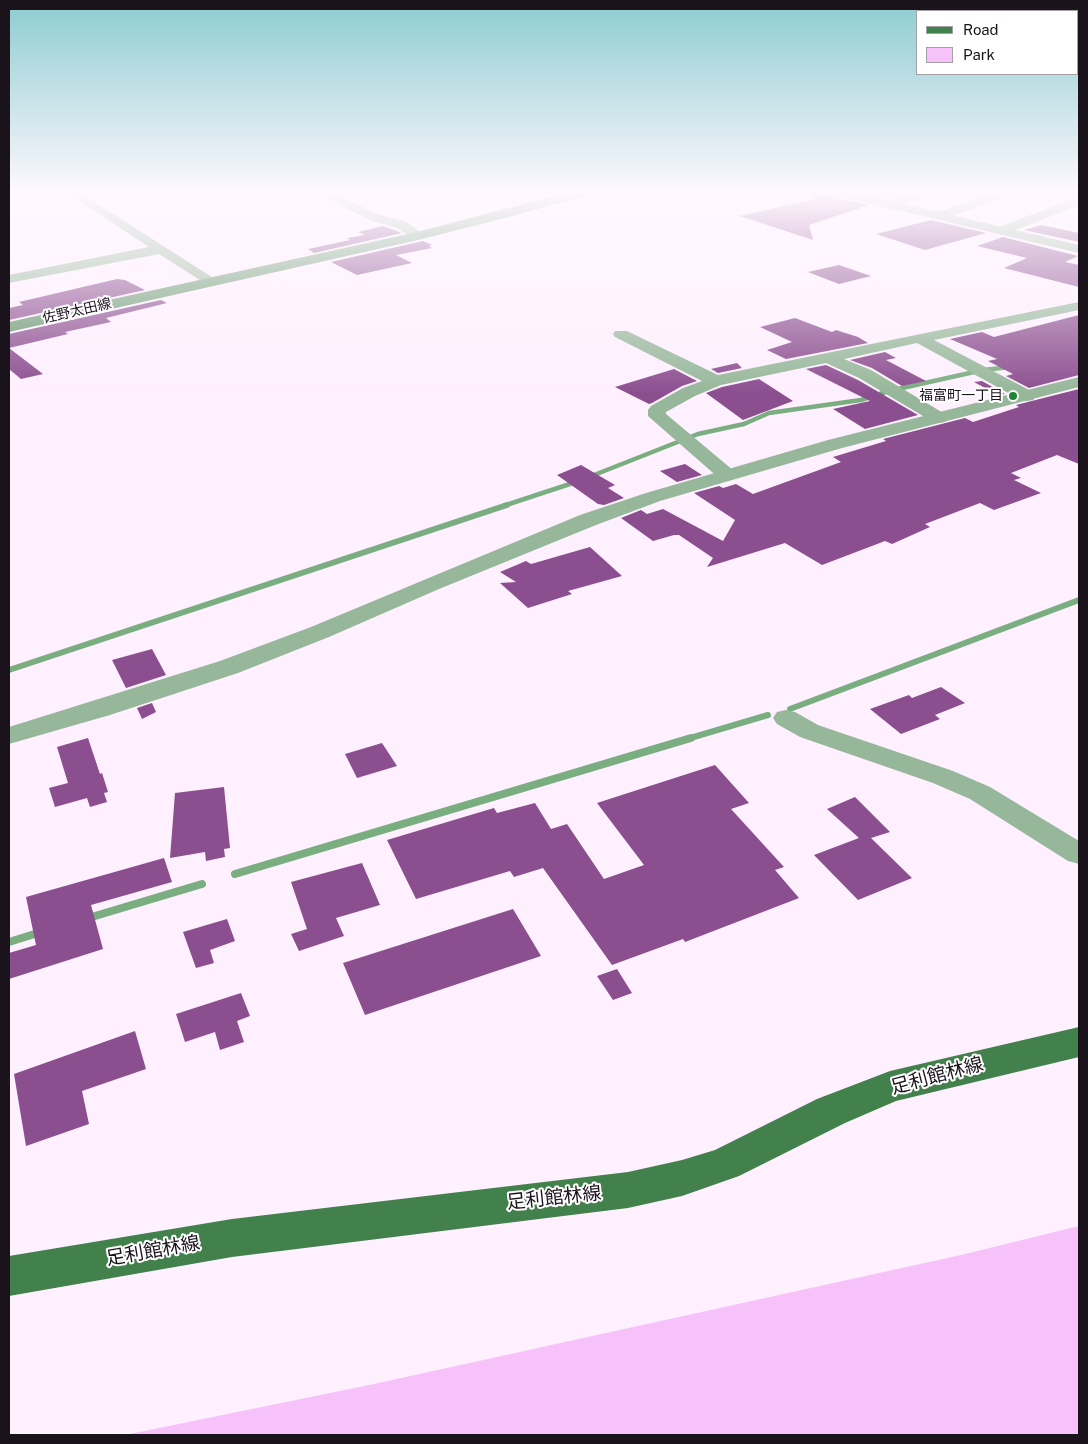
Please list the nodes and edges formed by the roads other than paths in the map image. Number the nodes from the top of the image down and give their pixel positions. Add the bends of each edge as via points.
1 (112, 259) edge
2 (176, 259) edge
3 (310, 259) edge
4 (9, 279) edge
5 (211, 281) junction
6 (1079, 306) edge
7 (9, 327) edge
8 (621, 334) dead end
9 (919, 338) junction
10 (827, 357) junction
11 (716, 381) junction
12 (1079, 382) edge
13 (1027, 396) junction
14 (939, 418) junction
15 (727, 475) junction
16 (786, 718) dead end
17 (9, 736) edge
18 (1079, 854) edge
19 (1079, 1042) edge
20 (9, 1276) edge

1 - 4 street
2 - 5 street
3 - 5 main road, 佐野太田線
5 - 7 main road, 佐野太田線
6 - 9 street
8 - 11 street
9 - 10 street
9 - 13 street
10 - 11 street
10 - 14 street via 865,374
11 - 15 street via 662,407 657,410 657,416
12 - 13 street
13 - 14 street
14 - 15 street
15 - 17 street via 588,520 228,667
16 - 18 street via 816,733 980,793
19 - 20 main road, 足利館林線 via 890,1087 832,1110 725,1164 628,1190 232,1238

